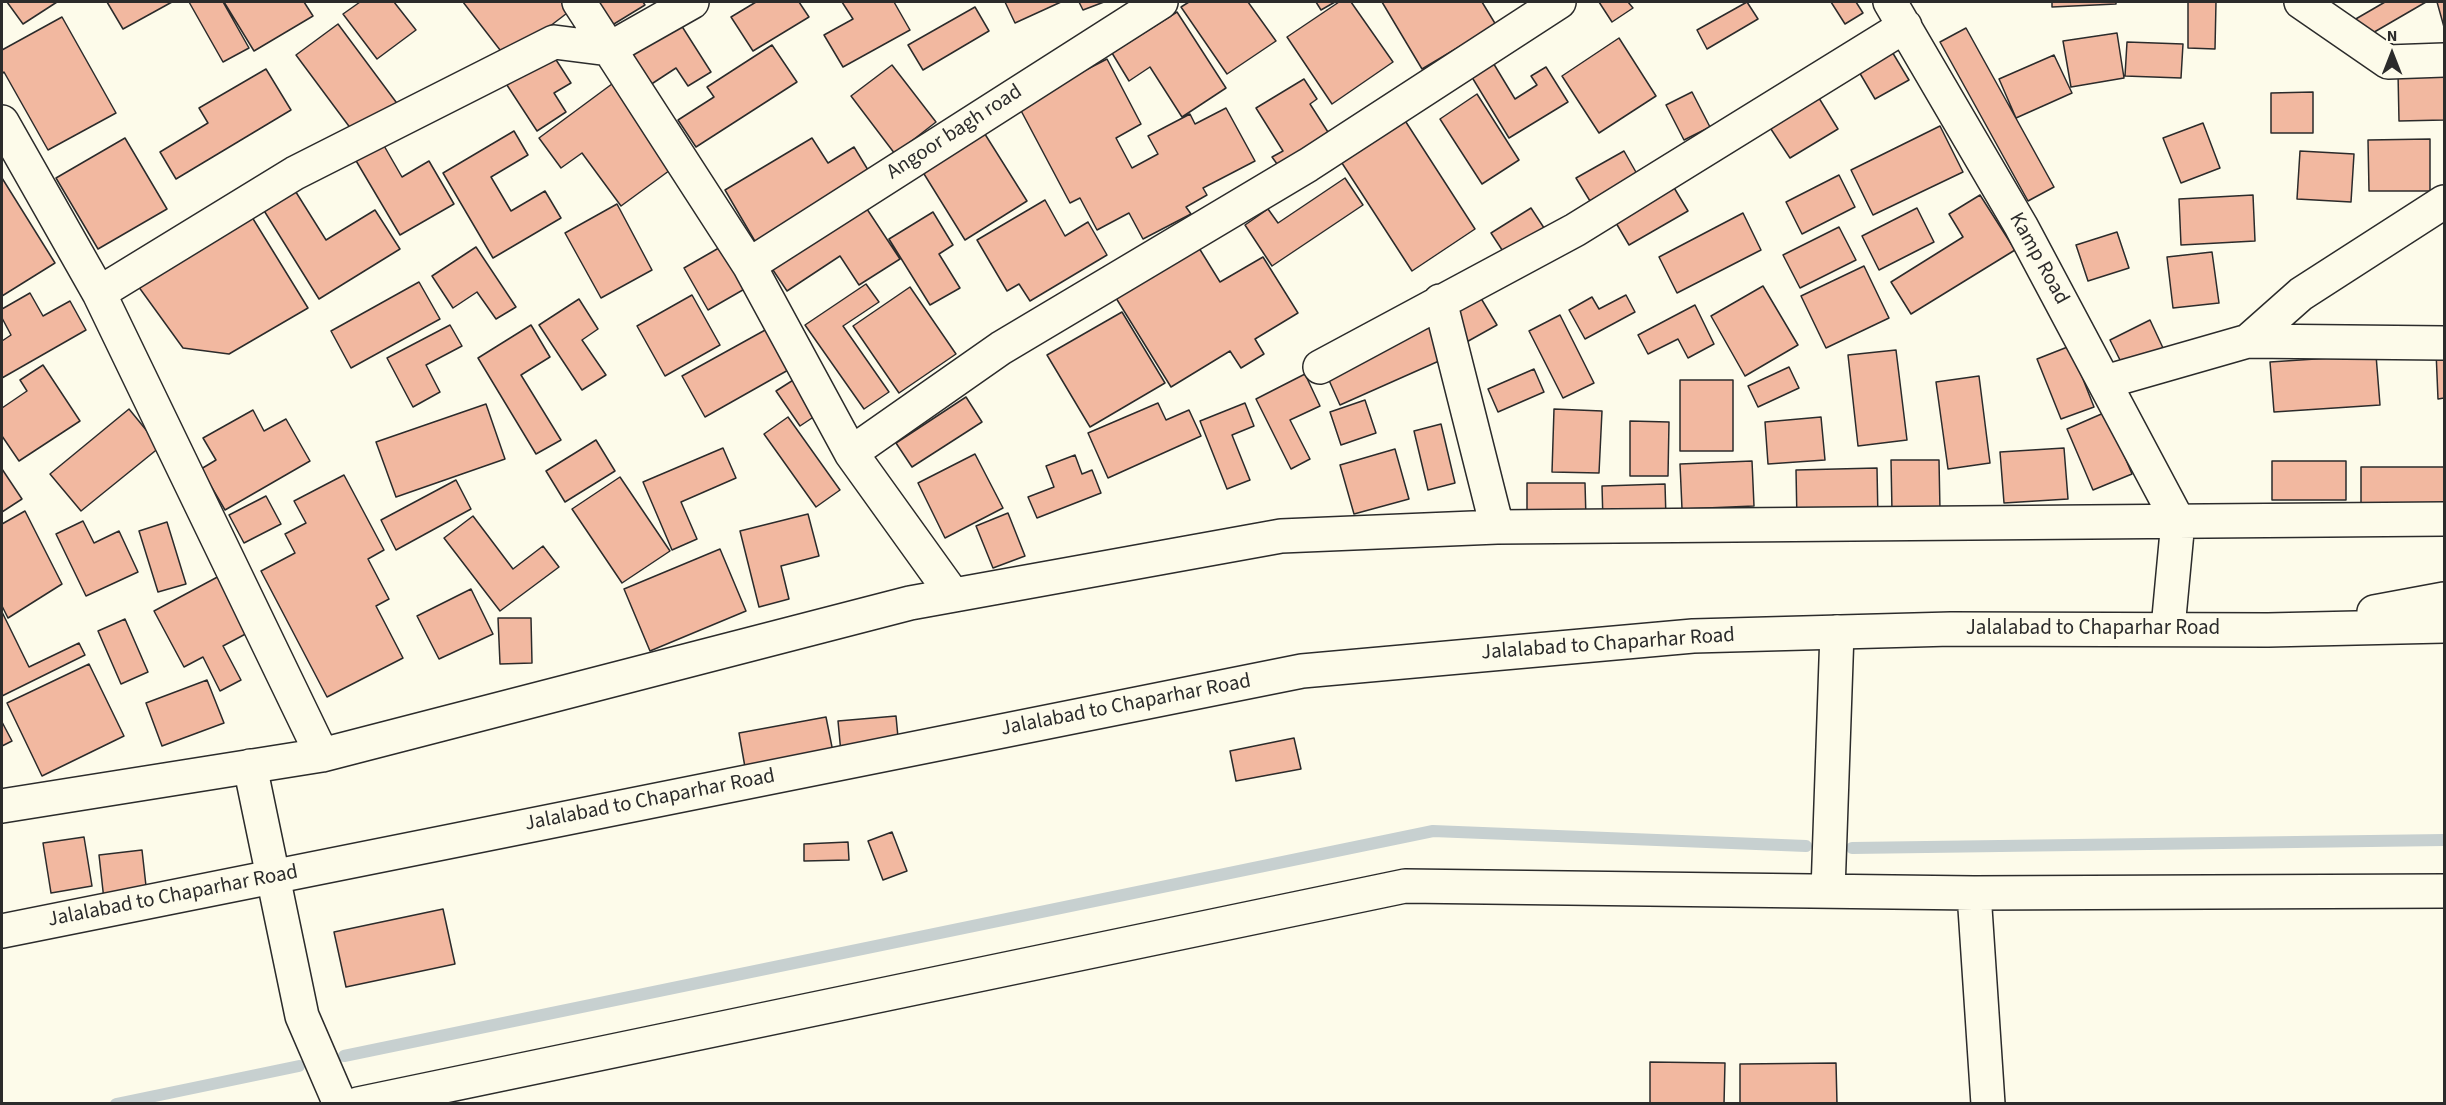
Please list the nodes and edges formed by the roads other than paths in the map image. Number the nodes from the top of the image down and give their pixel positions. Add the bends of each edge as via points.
1 (579, 2) edge
2 (692, 2) edge
3 (1161, 2) edge
4 (1559, 2) edge
5 (2301, 2) edge
6 (1897, 14) edge
7 (609, 49) junction
8 (2445, 60) edge
9 (2, 122) edge
10 (2445, 202) edge
11 (749, 265) junction
12 (99, 294) junction
13 (1440, 301) junction
14 (2248, 342) junction
15 (2445, 343) edge
16 (1320, 367) dead end
17 (2105, 382) junction
18 (851, 453) junction
19 (2445, 519) edge
20 (2178, 521) junction
21 (1497, 527) junction
22 (953, 596) junction
23 (2445, 599) edge
24 (2445, 626) edge
25 (2168, 628) junction
26 (2268, 630) junction
27 (1837, 632) junction
28 (322, 755) junction
29 (250, 766) junction
30 (2, 806) edge
31 (275, 877) junction
32 (1828, 891) junction
33 (2445, 891) edge
34 (1974, 893) junction
35 (2, 932) edge
36 (340, 1104) edge
37 (358, 1104) edge
38 (1988, 1104) edge

1 - 7 street
2 - 7 street
3 - 11 street, Angoor bagh road
4 - 18 street via 1308,165 1001,348
5 - 8 street via 2388,62
6 - 13 street via 1575,230
6 - 17 street, Kamp Road via 2021,226
7 - 11 street
7 - 12 street via 554,42 296,173
9 - 12 street
10 - 14 street via 2301,294
11 - 18 street
12 - 28 street
13 - 16 street
13 - 21 street
14 - 15 street
14 - 17 street
17 - 20 street, Kamp Road
18 - 22 street
19 - 20 street
20 - 21 street
20 - 25 street
21 - 22 street via 1281,536
22 - 28 street via 910,603
23 - 26 street, Jalalabad to Chaparhar Road
24 - 26 street, Jalalabad to Chaparhar Road
25 - 26 street, Jalalabad to Chaparhar Road
25 - 27 street, Jalalabad to Chaparhar Road
27 - 31 street, Jalalabad to Chaparhar Road via 1694,636 1302,671
27 - 32 street
28 - 29 street
29 - 30 street
29 - 31 street
31 - 35 street, Jalalabad to Chaparhar Road
31 - 36 street via 302,1016
32 - 34 street
32 - 37 street via 1405,886
33 - 34 street
34 - 38 street

